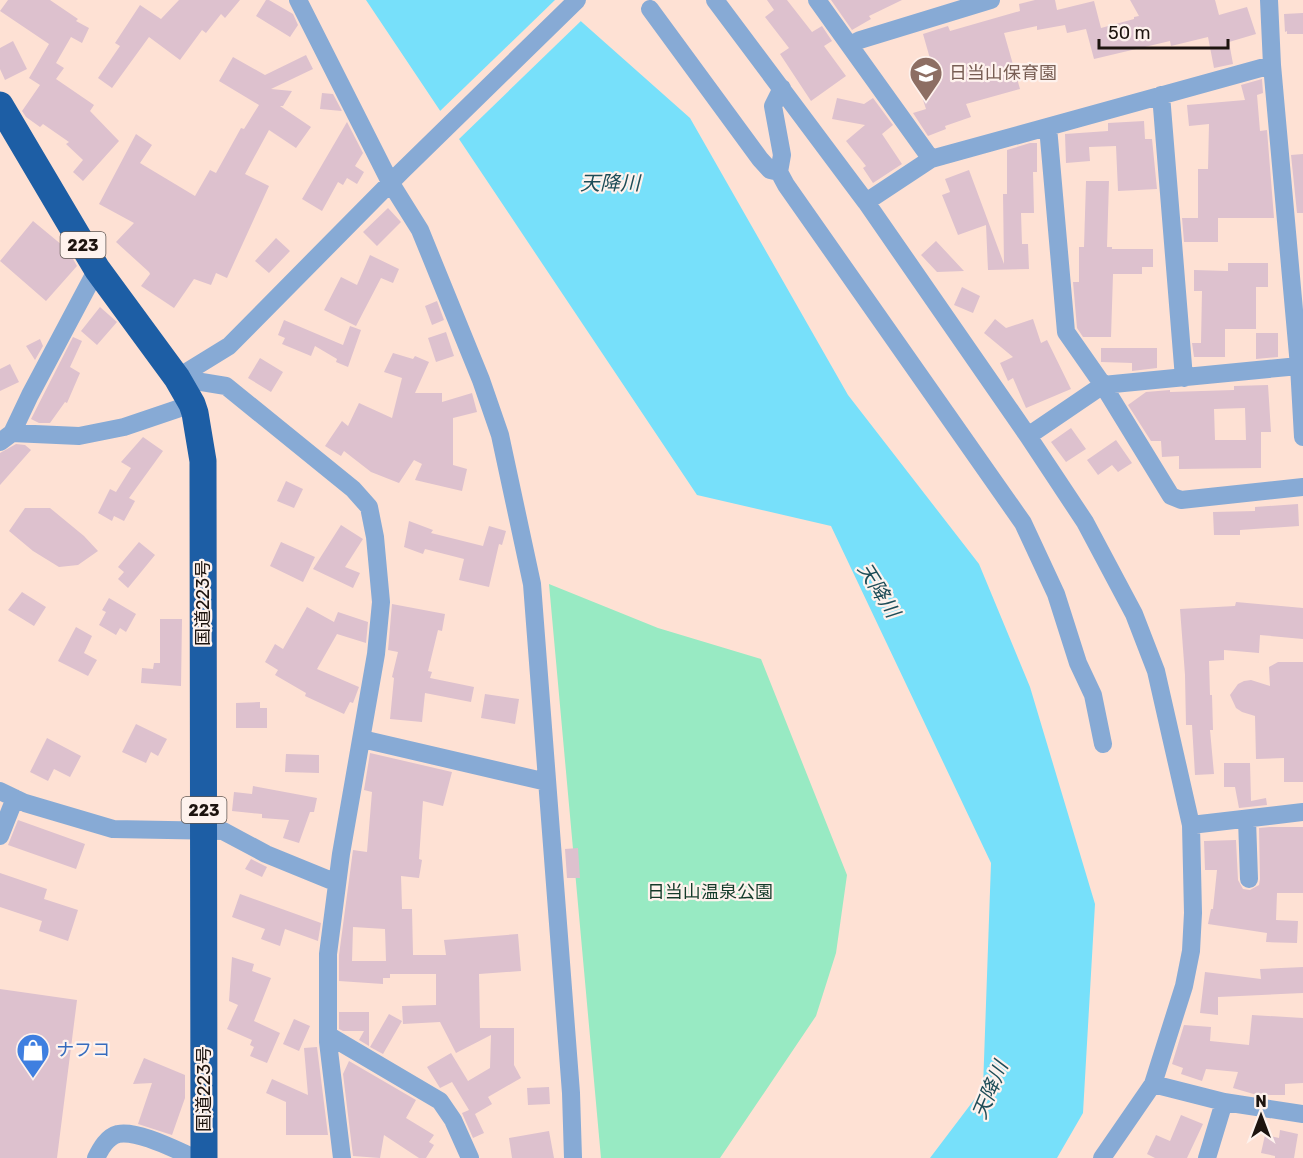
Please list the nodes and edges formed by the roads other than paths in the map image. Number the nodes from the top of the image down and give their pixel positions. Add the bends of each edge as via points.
1 (298, 0) edge
2 (577, 0) edge
3 (716, 0) edge
4 (817, 0) edge
5 (991, 0) edge
6 (1269, 0) edge
7 (650, 9) dead end
8 (850, 45) junction
9 (1272, 65) junction
10 (782, 88) junction
11 (1161, 95) junction
12 (0, 105) edge
13 (1048, 128) junction
14 (931, 159) junction
15 (779, 172) junction
16 (396, 177) junction
17 (866, 202) junction
18 (97, 269) junction
19 (1299, 366) junction
20 (177, 378) junction
21 (1184, 378) junction
22 (1103, 385) junction
23 (192, 404) junction
24 (1028, 436) junction
25 (6, 437) edge
26 (1303, 437) edge
27 (1303, 487) edge
28 (362, 739) junction
29 (1103, 744) dead end
30 (547, 782) junction
31 (8, 794) edge
32 (1303, 812) edge
33 (1248, 819) junction
34 (1191, 825) junction
35 (204, 830) junction
36 (0, 836) edge
37 (1249, 879) dead end
38 (337, 883) junction
39 (328, 1035) junction
40 (1153, 1084) junction
41 (1224, 1102) junction
42 (1303, 1114) edge
43 (96, 1158) edge
44 (195, 1158) edge
45 (204, 1158) edge
46 (342, 1158) edge
47 (470, 1158) edge
48 (573, 1158) edge
49 (1102, 1158) edge
50 (1207, 1158) edge

1 - 16 street
2 - 16 street
3 - 10 street
4 - 8 street
5 - 8 street
6 - 9 street
7 - 15 street via 759,159 770,170
8 - 14 street
9 - 11 street
9 - 19 street
10 - 15 street via 773,106 782,155
10 - 17 street
11 - 13 street
11 - 21 street
12 - 18 highway, 国道223号 / 223
13 - 14 street
13 - 22 street via 1066,332
14 - 17 street
15 - 29 street via 1023,523 1056,594 1078,663 1093,695
16 - 20 street via 229,346
16 - 30 street via 500,435 532,584
17 - 24 street
18 - 20 highway, 国道223号 / 223
18 - 25 street
19 - 21 street
19 - 26 street
20 - 23 highway, 国道223号 / 223
20 - 28 street via 226,386 353,489 369,507 381,602
21 - 22 street
22 - 24 street
22 - 27 street via 1171,496 1181,500
23 - 25 street via 123,427 79,436
23 - 35 highway, 国道223号 / 223 via 202,461
24 - 34 street via 1085,522 1134,614 1155,671
28 - 30 street
28 - 38 street
30 - 48 street
31 - 35 street via 114,829
31 - 36 street
32 - 33 street
33 - 34 street
33 - 37 street
34 - 40 street via 1191,951
35 - 38 street via 223,831 266,854
35 - 45 highway, 国道223号 / 223
38 - 39 street via 328,954
39 - 46 street
39 - 47 street via 440,1101
40 - 41 street
40 - 49 street
41 - 42 street
41 - 50 street
43 - 44 street via 102,1146 116,1134 134,1134

